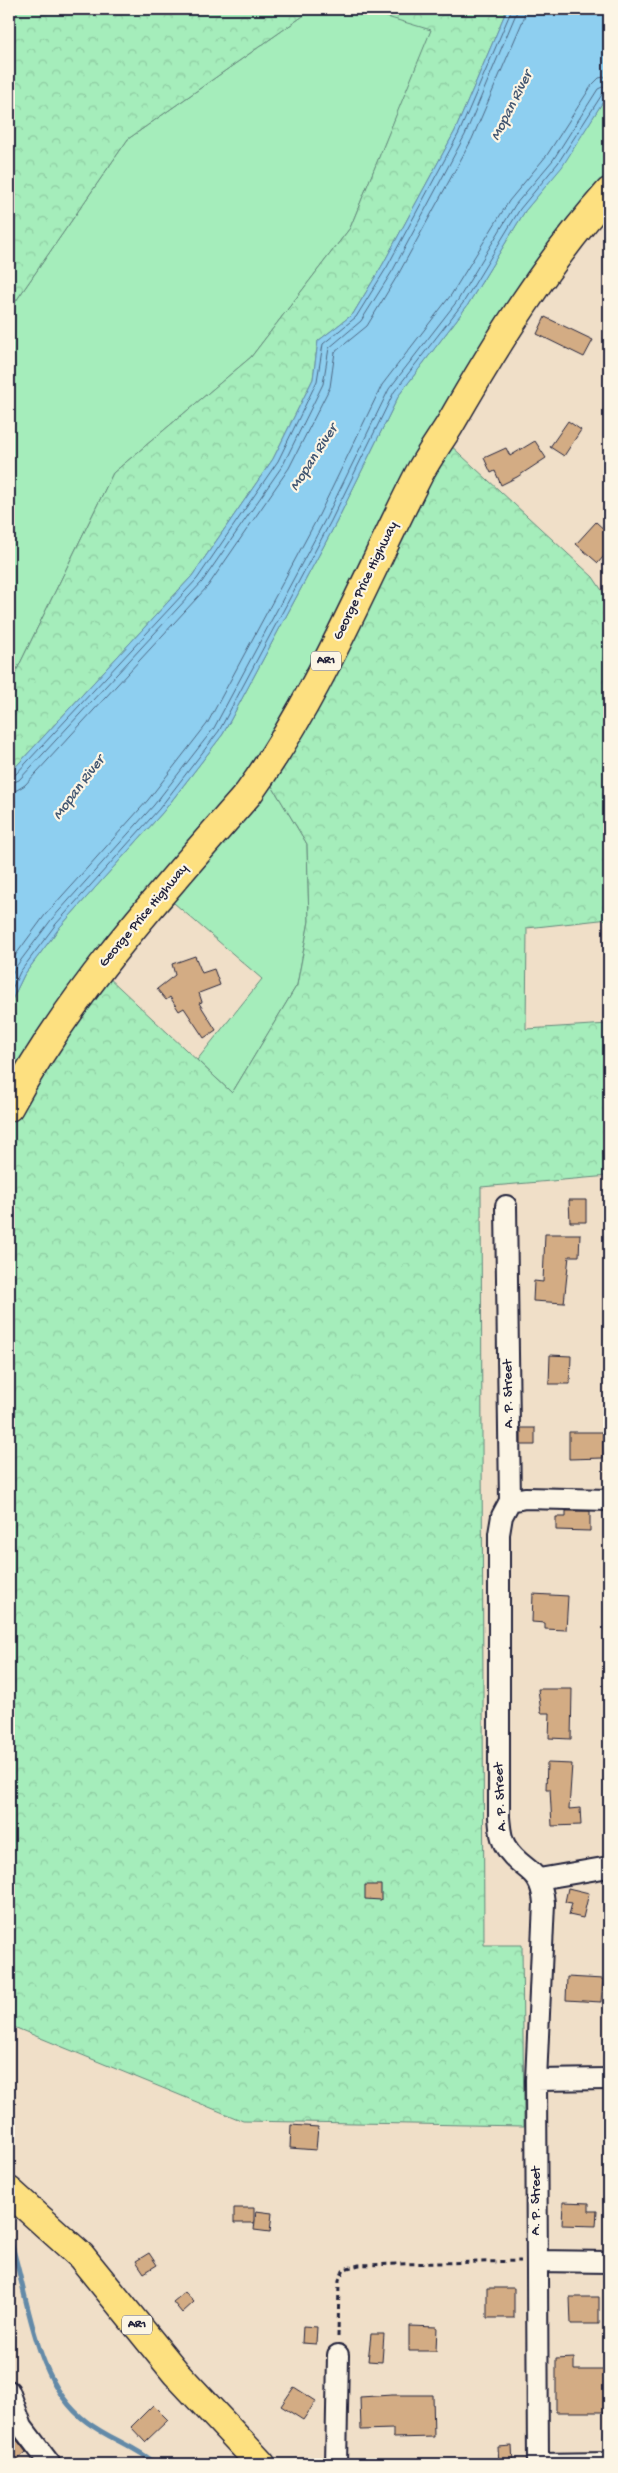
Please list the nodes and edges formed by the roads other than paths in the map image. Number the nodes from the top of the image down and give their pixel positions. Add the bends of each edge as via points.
1 (609, 192) edge
2 (9, 1107) edge
3 (506, 1206) dead end
4 (609, 1500) edge
5 (510, 1501) junction
6 (609, 1867) edge
7 (539, 1879) junction
8 (609, 2079) edge
9 (536, 2080) junction
10 (9, 2191) edge
11 (536, 2261) junction
12 (609, 2262) edge
13 (338, 2355) road end
14 (9, 2394) edge
15 (50, 2464) edge
16 (261, 2464) edge
17 (336, 2464) edge
18 (538, 2464) edge
19 (609, 2464) edge

1 - 2 highway, George Price Highway / AR1 via 516,313 475,378 420,472 299,717 268,766 93,978
3 - 5 street, A. P. Street
4 - 5 street via 526,1498
5 - 7 street, A. P. Street via 502,1516 499,1534 499,1816 506,1847
6 - 7 street
7 - 9 street, A. P. Street via 544,1903
8 - 9 street
9 - 11 street, A. P. Street
10 - 16 highway, AR1 via 80,2256 176,2373
11 - 12 street
11 - 18 street, A. P. Street
13 - 17 street
14 - 15 street via 22,2427
18 - 19 street

